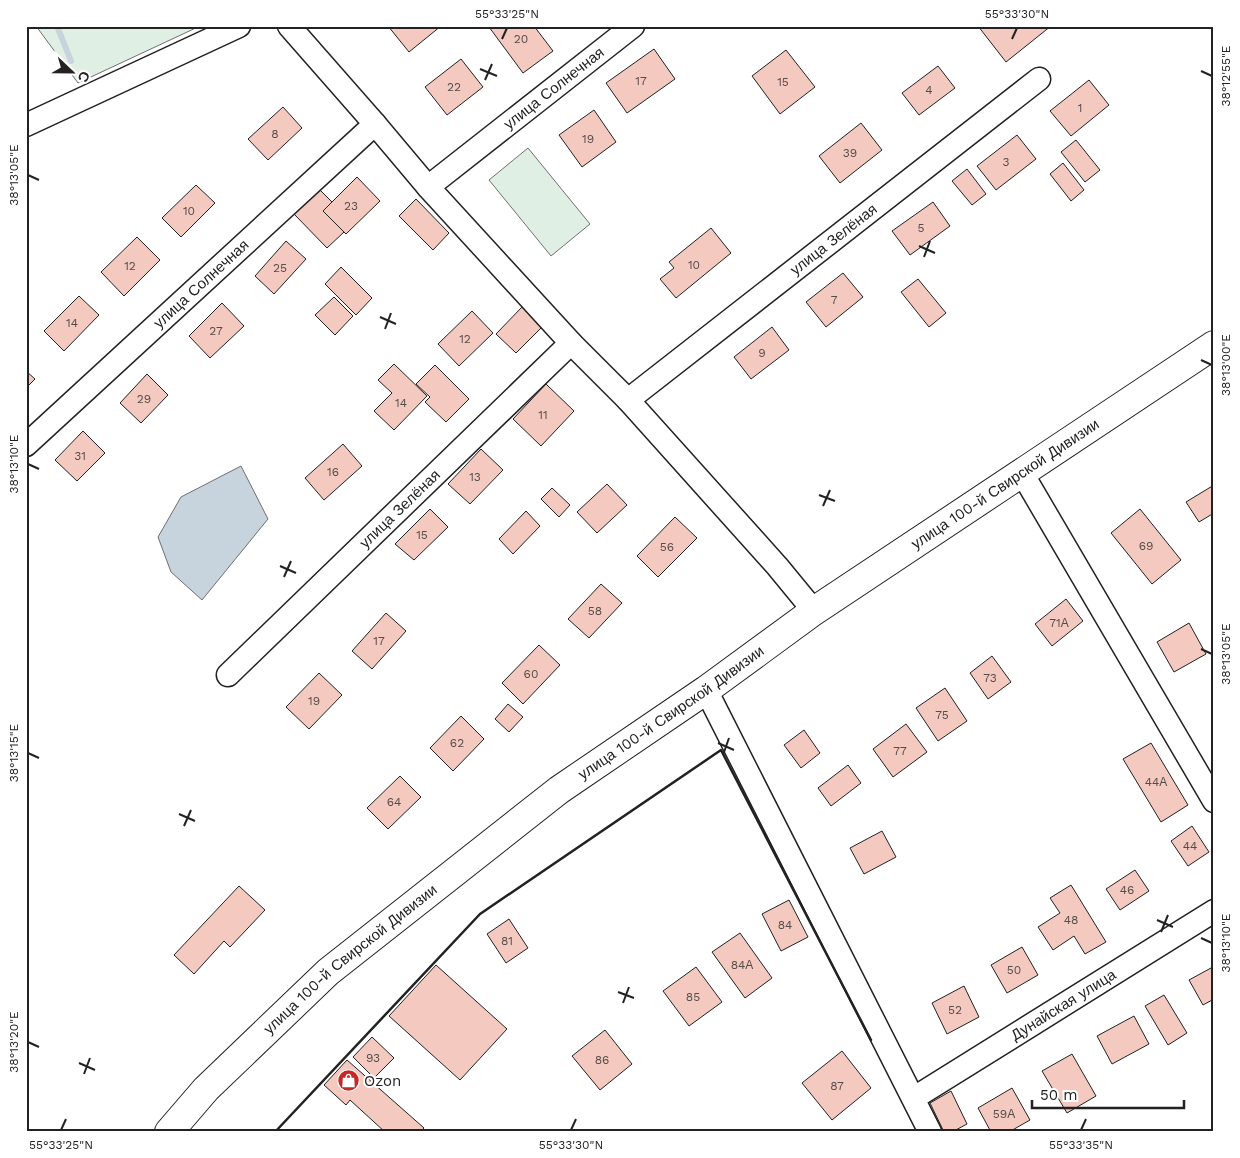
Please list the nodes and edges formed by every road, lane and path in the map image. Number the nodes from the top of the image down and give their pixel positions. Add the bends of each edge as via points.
1 (239, 26) edge
2 (289, 26) edge
3 (633, 26) edge
4 (1039, 79) dead end
5 (375, 124) junction
6 (26, 125) edge
7 (428, 187) junction
8 (571, 343) junction
9 (1214, 345) edge
10 (628, 400) junction
11 (26, 445) edge
12 (1022, 473) junction
13 (814, 612) junction
14 (228, 675) dead end
15 (706, 690) junction
16 (1214, 801) edge
17 (1214, 911) edge
18 (914, 1098) junction
19 (169, 1132) edge
20 (930, 1132) edge

1 - 6 street
2 - 5 street
3 - 7 street, улица Солнечная
4 - 10 street, улица Зелёная
5 - 7 street
5 - 11 street, улица Солнечная
7 - 8 street
8 - 10 street
8 - 14 street, улица Зелёная
9 - 12 main road, улица 100-й Свирской Дивизии
10 - 13 street via 777,566
12 - 13 main road, улица 100-й Свирской Дивизии
12 - 16 street
13 - 15 main road, улица 100-й Свирской Дивизии
15 - 18 street
15 - 19 main road, улица 100-й Свирской Дивизии via 559,790 328,972 206,1089
17 - 18 street, Дунайская улица
18 - 20 street

